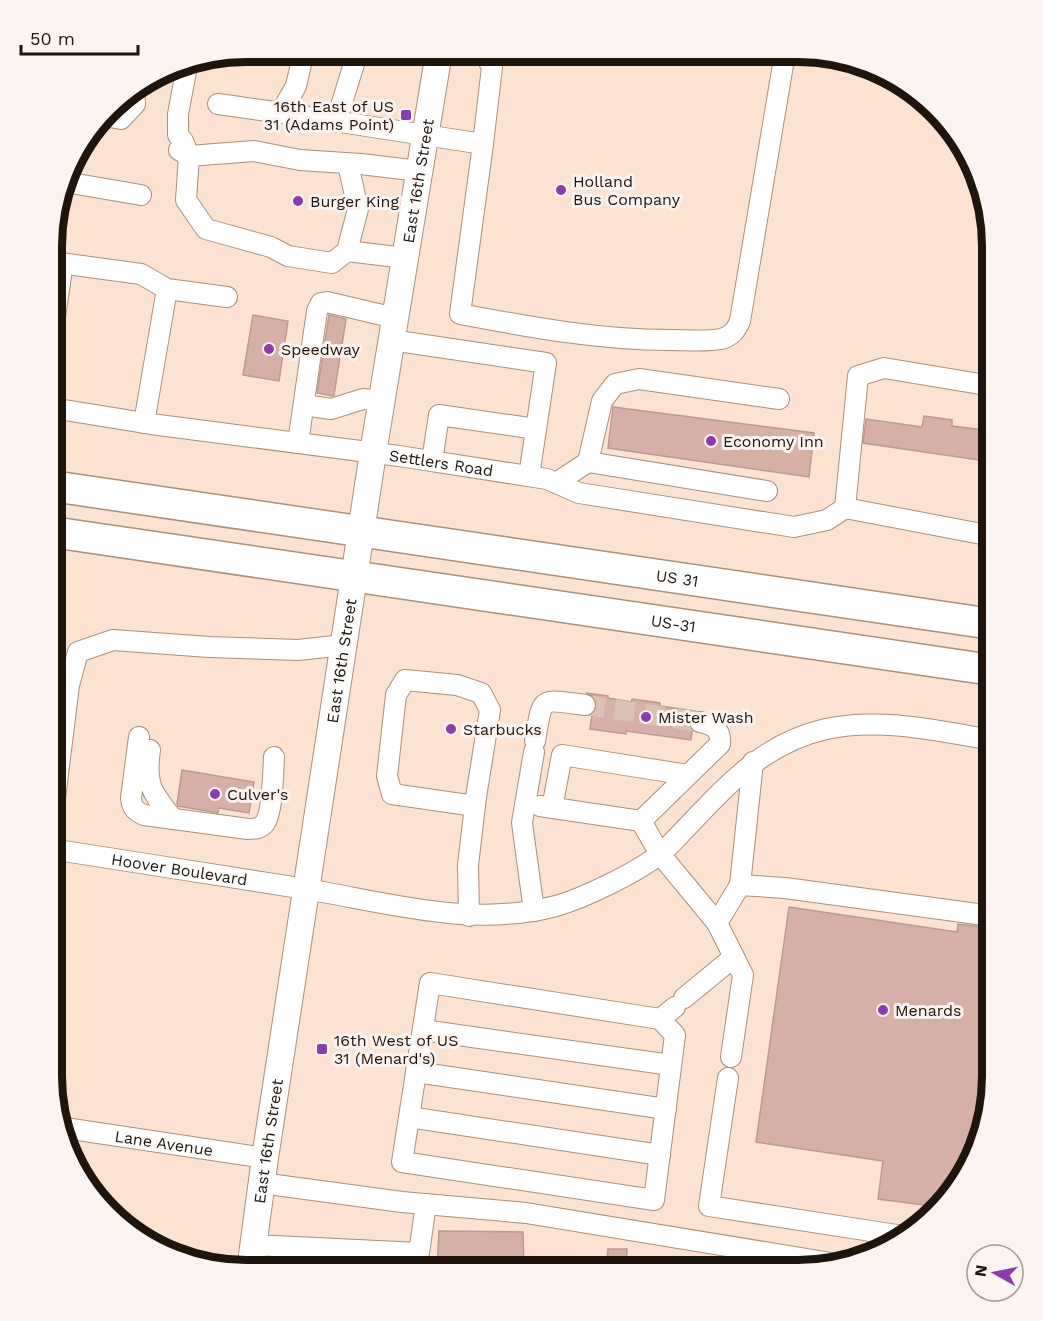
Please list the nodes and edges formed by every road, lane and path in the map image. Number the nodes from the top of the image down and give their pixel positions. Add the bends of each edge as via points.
1 (302, 61) edge
2 (355, 61) edge
3 (437, 61) edge
4 (489, 61) edge
5 (784, 61) edge
6 (186, 71) edge
7 (175, 76) edge
8 (135, 99) edge
9 (218, 104) dead end
10 (282, 113) junction
11 (113, 117) edge
12 (336, 122) junction
13 (425, 135) junction
14 (483, 144) junction
15 (189, 156) junction
16 (348, 164) junction
17 (419, 171) junction
18 (73, 183) edge
19 (141, 195) dead end
20 (347, 251) junction
21 (405, 258) junction
22 (61, 263) edge
23 (167, 289) junction
24 (227, 297) dead end
25 (393, 329) junction
26 (982, 384) edge
27 (779, 399) dead end
28 (382, 401) junction
29 (304, 405) junction
30 (61, 409) edge
31 (144, 423) junction
32 (536, 429) junction
33 (298, 443) junction
34 (373, 453) junction
35 (432, 461) junction
36 (588, 462) junction
37 (529, 476) junction
38 (556, 483) junction
39 (61, 487) edge
40 (767, 491) dead end
41 (845, 508) junction
42 (362, 532) junction
43 (61, 533) edge
44 (982, 534) edge
45 (355, 576) junction
46 (855, 604) junction
47 (982, 622) edge
48 (344, 645) junction
49 (820, 645) junction
50 (981, 668) edge
51 (61, 683) edge
52 (585, 705) tunnel mouth
53 (700, 722) tunnel mouth
54 (145, 738) dead end
55 (981, 739) edge
56 (274, 757) dead end
57 (753, 762) junction
58 (688, 775) junction
59 (525, 804) junction
60 (475, 806) junction
61 (552, 808) junction
62 (641, 821) junction
63 (61, 851) edge
64 (660, 854) junction
65 (740, 885) junction
66 (307, 890) junction
67 (534, 911) junction
68 (981, 915) edge
69 (469, 916) junction
70 (717, 923) junction
71 (734, 957) junction
72 (673, 1008) junction
73 (423, 1030) junction
74 (731, 1057) dead end
75 (671, 1065) junction
76 (416, 1072) junction
77 (728, 1078) dead end
78 (666, 1109) junction
79 (409, 1117) junction
80 (70, 1129) edge
81 (660, 1155) junction
82 (265, 1158) junction
83 (261, 1183) junction
84 (426, 1204) junction
85 (891, 1234) edge
86 (252, 1257) edge
87 (807, 1259) edge

1 - 10 street via 296,86
2 - 12 street
3 - 13 main road, East 16th Street
4 - 14 street via 492,67
5 - 14 street via 740,321 734,333 722,339 633,339 460,314
6 - 15 street via 178,135
7 - 15 street via 167,111 168,130 176,148
8 - 11 street via 135,104 121,118
9 - 10 street
10 - 12 street
12 - 13 street
13 - 14 street
13 - 17 main road, East 16th Street
15 - 16 street via 254,151
15 - 20 street via 186,200 206,229 271,247 288,256 332,263
16 - 17 street
16 - 20 street via 358,209
17 - 21 main road, East 16th Street
18 - 19 street
20 - 21 street
21 - 25 main road, East 16th Street
22 - 23 street via 141,274
23 - 24 street
23 - 31 street
25 - 28 main road, East 16th Street
25 - 29 street via 321,303
25 - 32 street via 546,363
26 - 41 street via 884,368 858,376
27 - 36 street via 639,379 615,384 602,401
28 - 29 street via 363,399 331,409
28 - 34 main road, East 16th Street
29 - 33 street
30 - 31 street, Settlers Road
31 - 33 street, Settlers Road
32 - 35 street via 439,415
32 - 37 street
33 - 34 street, Settlers Road
34 - 35 street, Settlers Road
34 - 42 main road, East 16th Street
35 - 37 street, Settlers Road
36 - 38 street
36 - 40 street
37 - 38 street, Settlers Road
38 - 41 street, Settlers Road via 579,493 795,527 827,520
39 - 42 highway, US 31
41 - 44 street
42 - 45 main road, East 16th Street
42 - 46 highway, US 31 / US 31
43 - 45 highway, US-31
45 - 48 main road, East 16th Street
45 - 49 highway, US-31
46 - 47 highway, US 31 / US 31
46 - 49 highway via 850,625 840,636
48 - 51 street via 298,650 113,640 78,652
48 - 66 main road, East 16th Street
49 - 50 highway, US-31
52 - 59 street via 551,701 541,707
53 - 58 street via 717,728 720,744
54 - 56 street via 131,798 132,806 144,815 248,830 258,828 268,816
55 - 57 street, Hoover Boulevard via 854,725 802,736
57 - 64 street, Hoover Boulevard
57 - 65 street
58 - 61 street via 562,755
58 - 62 street
59 - 61 street
59 - 67 street via 522,823
60 - 60 street via 490,710 481,693 405,680 396,695 387,776 392,794
60 - 69 street via 468,865
61 - 62 street
62 - 64 street
63 - 66 street, Hoover Boulevard
64 - 67 street, Hoover Boulevard via 594,892
64 - 70 street
65 - 68 street
65 - 70 street
66 - 69 street, Hoover Boulevard
66 - 82 main road, East 16th Street
67 - 69 street, Hoover Boulevard
70 - 71 street
71 - 72 street
71 - 74 street via 743,975
72 - 73 street via 430,982
72 - 75 street
73 - 75 street
73 - 76 street
75 - 78 street
76 - 78 street
76 - 79 street
77 - 85 street via 709,1206
78 - 81 street
79 - 81 street
79 - 81 street via 402,1162 654,1200
80 - 82 street, Lane Avenue
82 - 83 main road, East 16th Street
83 - 84 street
83 - 86 main road, East 16th Street
84 - 86 street via 419,1253
84 - 87 street via 526,1213

